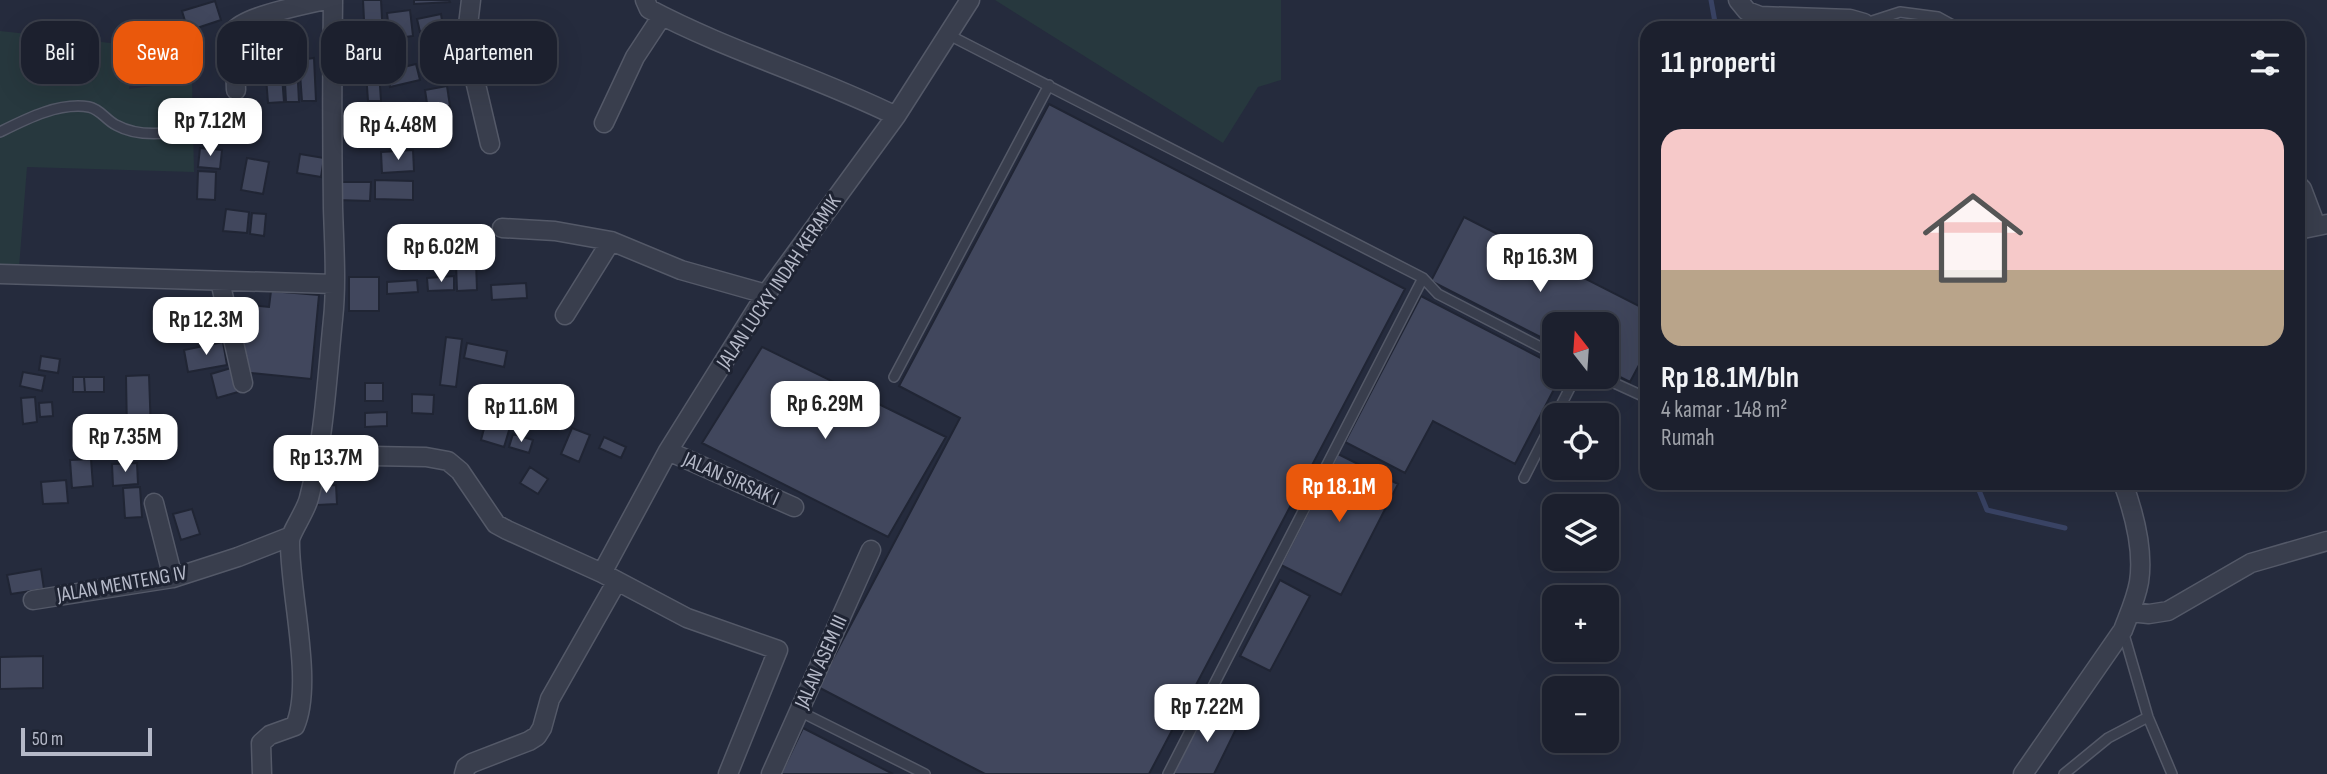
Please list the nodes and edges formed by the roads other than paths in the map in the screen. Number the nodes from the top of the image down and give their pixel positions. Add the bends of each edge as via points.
1 (325, 0) edge
2 (333, 0) edge
3 (471, 0) edge
4 (645, 0) edge
5 (970, 0) edge
6 (1738, 0) edge
7 (662, 16) junction
8 (1855, 21) edge
9 (1879, 21) edge
10 (1945, 21) edge
11 (949, 35) junction
12 (1049, 85) junction
13 (236, 90) dead end
14 (896, 116) junction
15 (604, 123) dead end
16 (0, 132) edge
17 (174, 132) dead end
18 (490, 144) dead end
19 (2305, 194) edge
20 (2322, 225) edge
21 (502, 228) dead end
22 (611, 241) junction
23 (0, 274) edge
24 (1423, 278) junction
25 (220, 281) junction
26 (334, 284) junction
27 (766, 295) junction
28 (565, 316) dead end
29 (1542, 348) edge
30 (894, 377) dead end
31 (243, 383) dead end
32 (1619, 385) edge
33 (1640, 395) edge
34 (1542, 443) edge
35 (668, 451) junction
36 (318, 455) junction
37 (1524, 478) dead end
38 (2125, 490) edge
39 (154, 503) dead end
40 (794, 507) dead end
41 (289, 537) junction
42 (2327, 541) edge
43 (871, 550) dead end
44 (609, 577) junction
45 (173, 578) junction
46 (33, 600) dead end
47 (2130, 612) junction
48 (2123, 630) junction
49 (799, 711) junction
50 (2148, 717) junction
51 (260, 774) edge
52 (464, 774) edge
53 (728, 774) edge
54 (771, 774) edge
55 (925, 774) edge
56 (1168, 774) edge
57 (2023, 774) edge
58 (2064, 774) edge
59 (2172, 774) edge

1 - 13 street via 238,26 234,32
2 - 26 street
3 - 18 street via 468,61
4 - 7 street via 649,9
5 - 11 street, JALAN LUCKY INDAH KERAMIK
6 - 8 street via 1747,11 1760,16
7 - 14 street
7 - 15 street via 635,57
9 - 10 lane via 1900,12
11 - 12 lane
11 - 14 street, JALAN LUCKY INDAH KERAMIK
12 - 24 lane
12 - 30 lane
14 - 27 street, JALAN LUCKY INDAH KERAMIK
16 - 17 lane via 30,117 87,107 141,134
19 - 20 street
21 - 22 street
22 - 27 street via 681,270
22 - 28 street
23 - 25 street
24 - 29 lane via 1438,294
24 - 56 lane
25 - 26 street
25 - 31 street
26 - 36 street
27 - 35 street, JALAN LUCKY INDAH KERAMIK
32 - 33 lane
34 - 37 lane
35 - 40 street, JALAN SIRSAK I
35 - 44 street, JALAN LUCKY INDAH KERAMIK
36 - 41 street via 305,513
36 - 44 street via 447,460 460,471 496,524
38 - 47 street via 2139,555 2139,582
39 - 45 street
41 - 45 street, JALAN MENTENG IV
41 - 51 street via 301,664 299,708 295,726 270,735 261,744
42 - 47 street via 2251,564 2168,611
43 - 49 street, JALAN ASEM III
44 - 52 street, JALAN LUCKY INDAH KERAMIK via 537,736 472,763
44 - 53 street via 687,618 778,650
45 - 46 street, JALAN MENTENG IV
47 - 48 street
48 - 50 lane
48 - 57 street
49 - 54 street, JALAN ASEM III
49 - 55 lane
50 - 58 lane via 2108,738
50 - 59 lane

